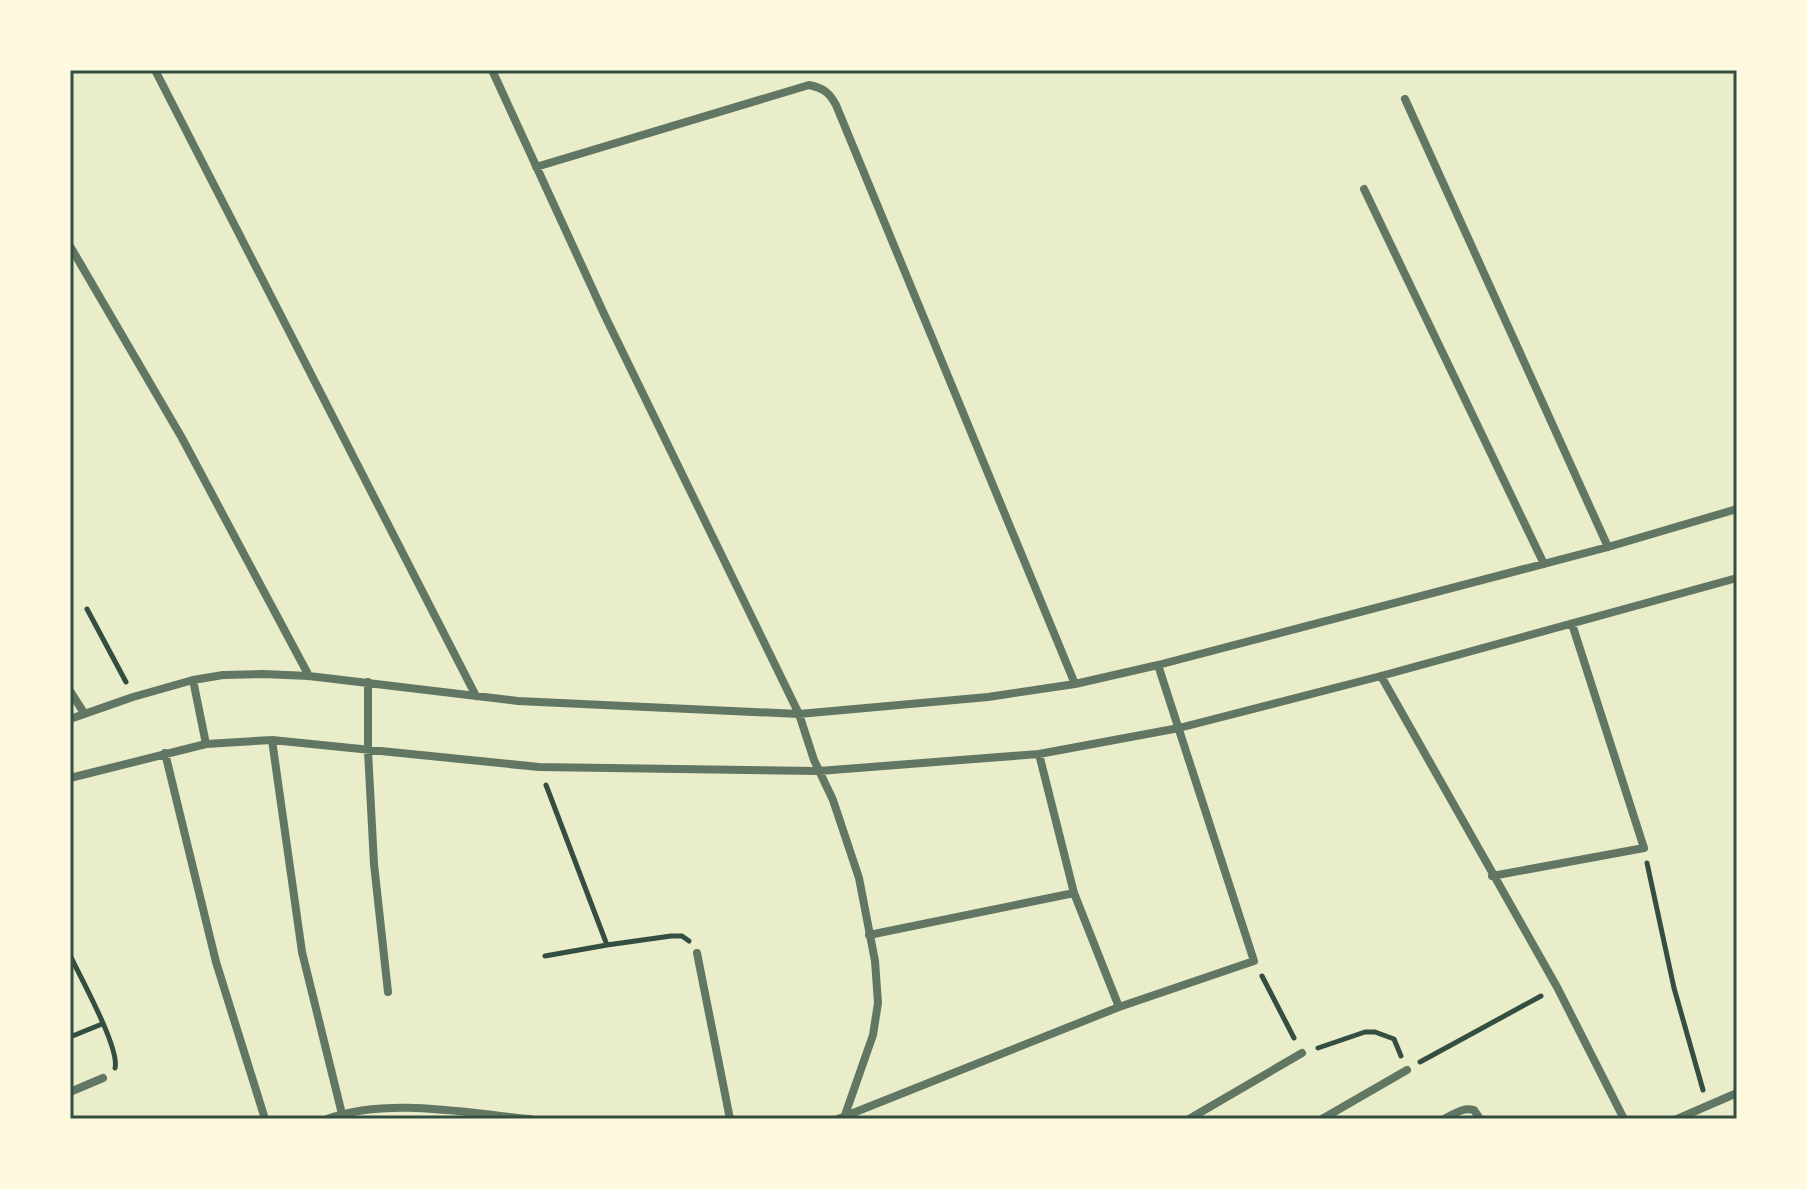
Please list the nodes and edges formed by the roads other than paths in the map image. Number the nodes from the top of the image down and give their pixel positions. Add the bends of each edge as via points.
1 (155, 70) edge
2 (492, 70) edge
3 (1405, 99) dead end
4 (536, 167) junction
5 (1364, 189) dead end
6 (70, 246) edge
7 (1737, 509) edge
8 (1608, 547) junction
9 (1544, 564) junction
10 (1737, 578) edge
11 (1572, 624) junction
12 (1158, 665) junction
13 (309, 676) junction
14 (1381, 676) junction
15 (193, 680) junction
16 (368, 682) junction
17 (1075, 684) junction
18 (70, 691) edge
19 (476, 696) junction
20 (84, 713) junction
21 (799, 714) junction
22 (70, 719) edge
23 (1179, 728) junction
24 (272, 740) junction
25 (206, 744) junction
26 (368, 751) junction
27 (165, 753) junction
28 (1039, 754) junction
29 (819, 771) junction
30 (70, 778) edge
31 (1492, 876) junction
32 (1074, 893) junction
33 (869, 935) junction
34 (697, 953) road end
35 (388, 992) dead end
36 (1119, 1007) junction
37 (1302, 1053) road end
38 (1407, 1070) road end
39 (103, 1078) road end
40 (70, 1092) edge
41 (1737, 1093) edge
42 (342, 1114) junction
43 (841, 1117) edge
44 (265, 1119) edge
45 (327, 1119) edge
46 (530, 1119) edge
47 (730, 1119) edge
48 (1189, 1119) edge
49 (1322, 1119) edge
50 (1444, 1119) edge
51 (1480, 1119) edge
52 (1624, 1119) edge
53 (1677, 1119) edge

1 - 19 street
2 - 4 street
3 - 8 street
4 - 17 street via 809,85 830,94
4 - 21 street
5 - 9 street
6 - 13 street via 182,438
7 - 8 street
8 - 9 street
9 - 12 street
10 - 11 street
11 - 14 street
11 - 31 street via 1644,848
12 - 17 street
12 - 23 street
13 - 15 street
13 - 16 street
14 - 23 street
14 - 31 street
15 - 20 street
15 - 25 street
16 - 19 street
16 - 26 street
17 - 21 street
18 - 20 street
19 - 21 street
20 - 22 street
21 - 29 street
23 - 28 street
23 - 36 street via 1254,961
24 - 25 street
24 - 26 street
24 - 42 street via 302,952
25 - 27 street
26 - 29 street via 539,767
26 - 35 street
27 - 30 street
27 - 44 street via 216,962
28 - 29 street
28 - 32 street
29 - 33 street via 859,878
31 - 52 street via 1557,987
32 - 33 street
32 - 36 street
33 - 43 street via 878,1003 873,1035
34 - 47 street
36 - 43 street
37 - 48 street
38 - 49 street
39 - 40 street
41 - 53 street
42 - 45 street
42 - 46 street via 411,1108
50 - 51 street via 1469,1109

